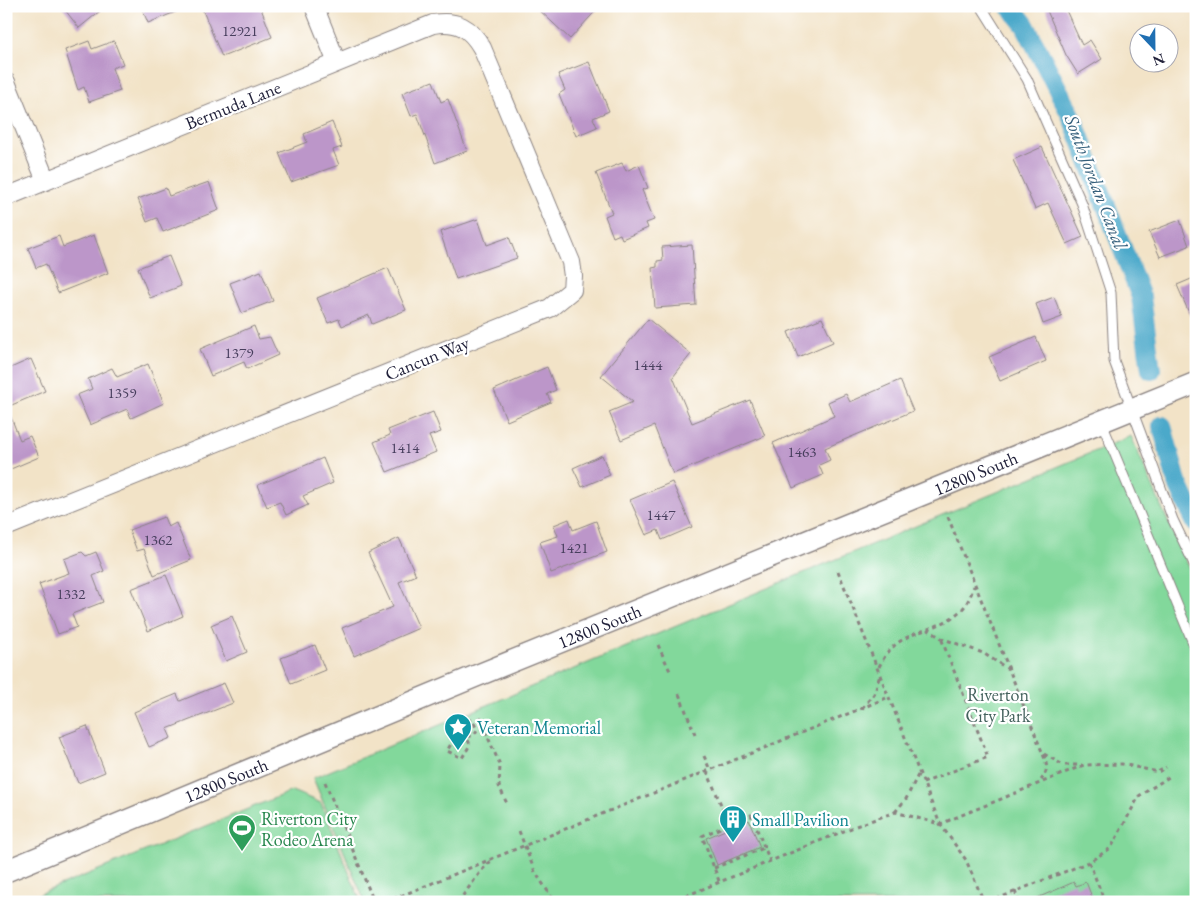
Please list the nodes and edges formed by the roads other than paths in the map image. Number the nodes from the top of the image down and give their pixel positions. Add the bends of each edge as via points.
1 (314, 6) edge
2 (981, 6) edge
3 (462, 25) joint
4 (337, 63) junction
5 (6, 82) edge
6 (46, 181) junction
7 (6, 197) edge
8 (1196, 383) edge
9 (1133, 408) junction
10 (1101, 421) junction
11 (6, 527) edge
12 (1196, 568) edge
13 (1196, 650) edge
14 (6, 871) edge

1 - 4 street
2 - 9 lane via 1027,79 1082,204 1111,293 1114,361
3 - 4 street, Bermuda Lane via 448,21 433,24
3 - 11 street, Cancun Way via 474,34 486,56 571,262 572,290 550,308
4 - 6 street, Bermuda Lane
5 - 6 street
6 - 7 street, Bermuda Lane
8 - 9 street, 12800 South
9 - 10 street, 12800 South
9 - 12 lane via 1173,520
10 - 13 lane
10 - 14 street, 12800 South

